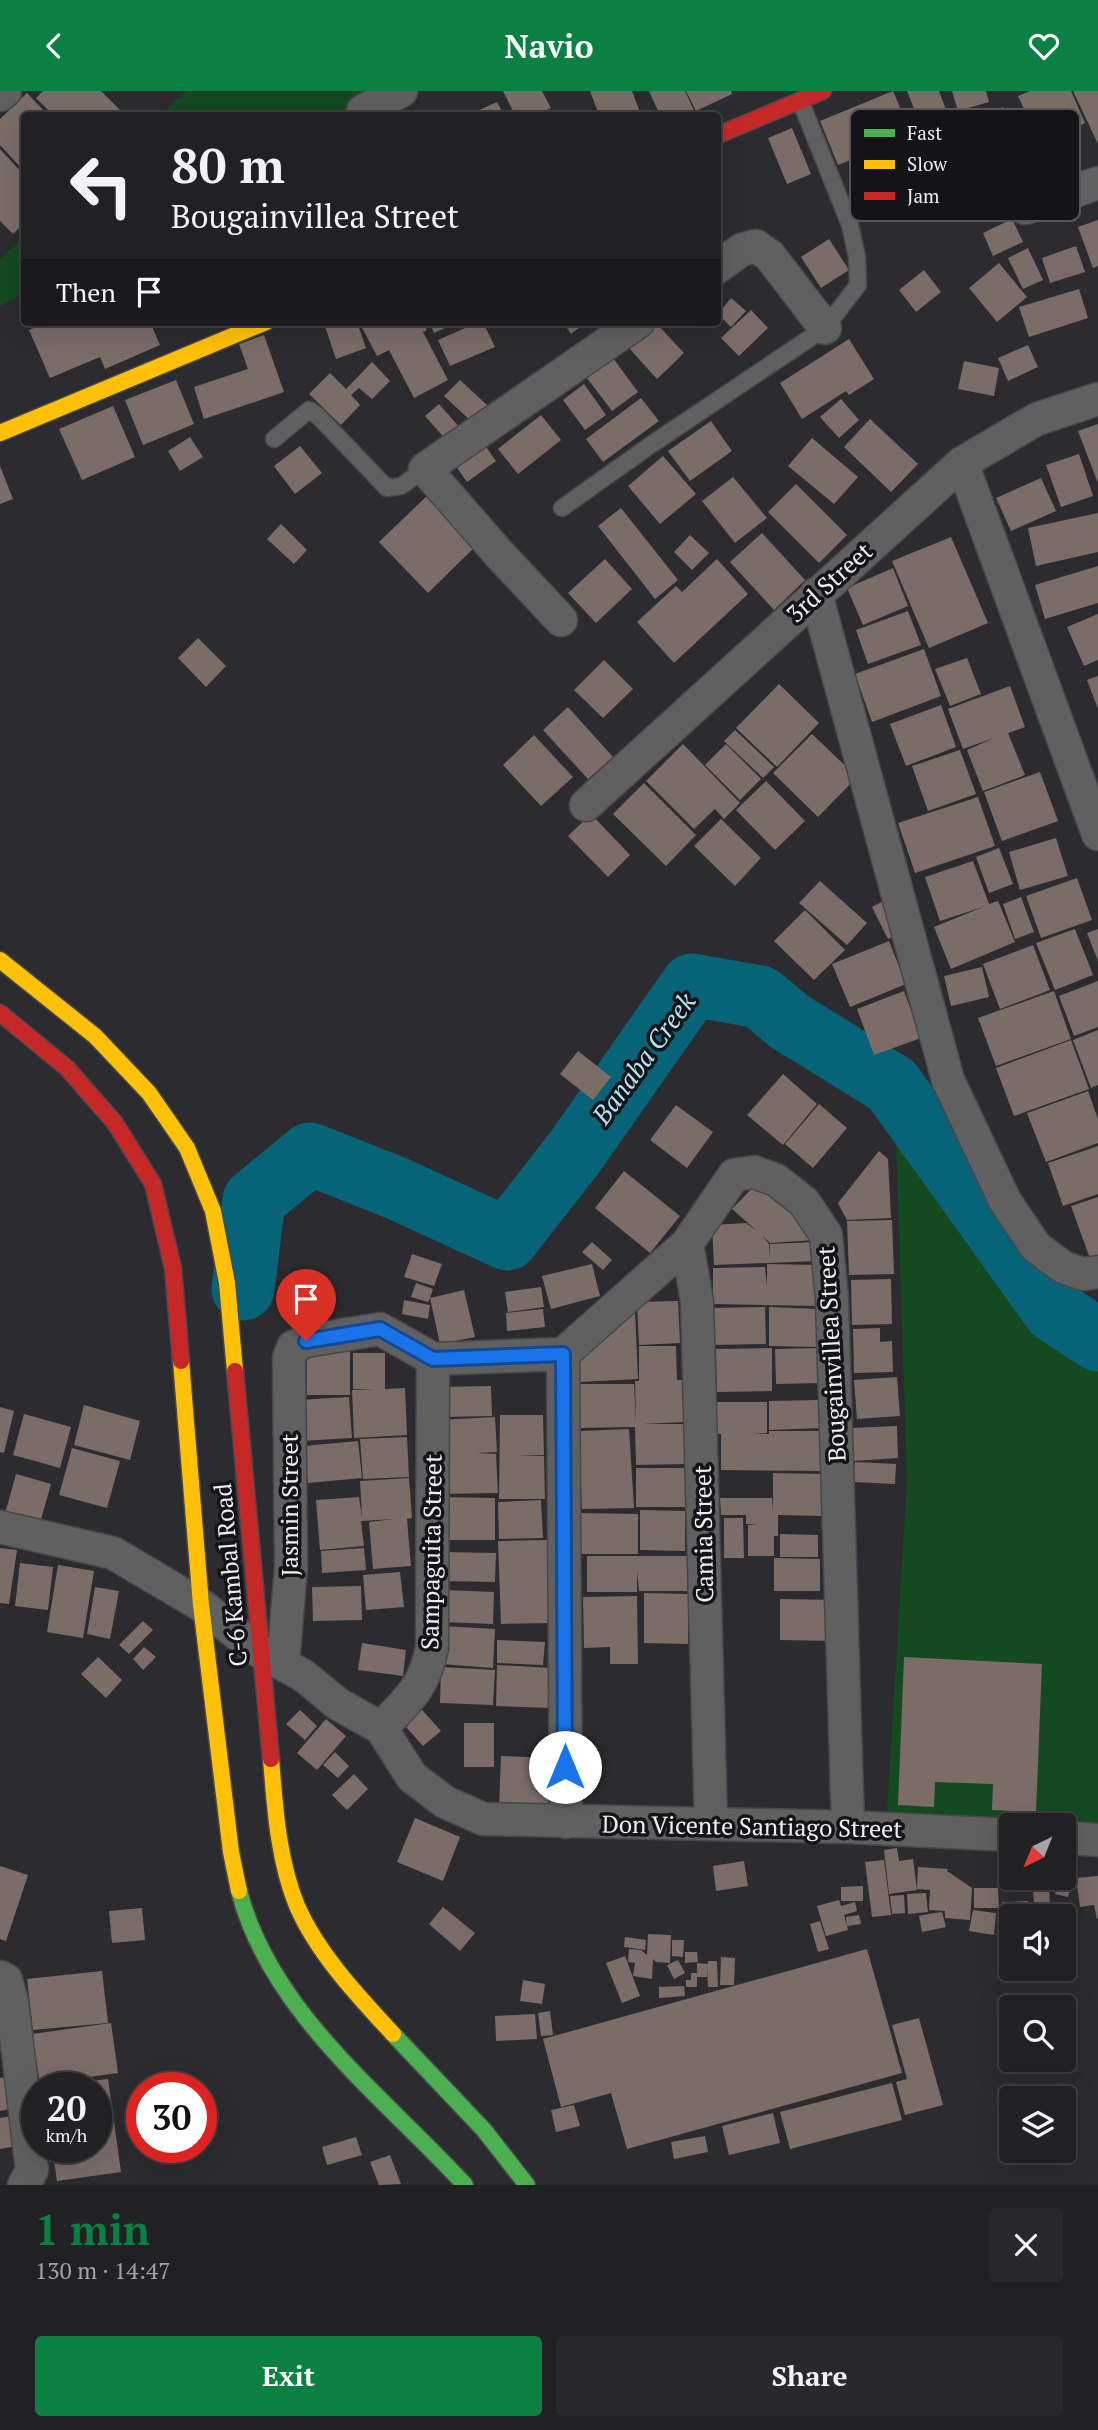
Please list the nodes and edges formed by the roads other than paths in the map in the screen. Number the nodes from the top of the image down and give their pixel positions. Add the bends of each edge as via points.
1 (5, 91) edge
2 (401, 91) edge
3 (823, 91) edge
4 (0, 95) edge
5 (800, 100) junction
6 (363, 111) dead end
7 (721, 134) edge
8 (1098, 183) edge
9 (1080, 189) edge
10 (721, 265) edge
11 (256, 326) edge
12 (632, 326) edge
13 (825, 328) junction
14 (1098, 399) edge
15 (0, 433) edge
16 (274, 439) dead end
17 (962, 463) junction
18 (425, 469) junction
19 (562, 508) dead end
20 (816, 594) junction
21 (561, 619) dead end
22 (586, 805) dead end
23 (1098, 834) edge
24 (0, 960) edge
25 (0, 1013) edge
26 (687, 1244) junction
27 (1098, 1272) edge
28 (563, 1354) junction
29 (433, 1359) junction
30 (0, 1527) edge
31 (201, 1605) junction
32 (271, 1657) junction
33 (381, 1728) junction
34 (566, 1822) junction
35 (711, 1824) junction
36 (848, 1827) junction
37 (999, 1834) edge
38 (1076, 1839) edge
39 (1098, 1840) edge
40 (0, 1977) edge
41 (24, 2185) edge
42 (465, 2185) edge
43 (527, 2185) edge

1 - 4 street
2 - 6 street
3 - 5 main road
5 - 7 main road
5 - 13 lane via 850,225 857,257 858,285
8 - 9 street
10 - 13 street via 741,250 756,246 770,256
11 - 15 main road
12 - 18 street
13 - 19 lane
14 - 17 street, 3rd Street via 1037,419
16 - 18 lane via 309,410 387,488 401,486
17 - 20 street, 3rd Street
17 - 23 street
18 - 21 street
20 - 22 street, 3rd Street
20 - 27 street via 948,1080 1005,1201 1036,1247 1063,1267 1083,1274
24 - 32 main road, C-6 Kambal Road via 96,1036 149,1093 187,1147 213,1211 227,1283
25 - 31 main road, C-6 Kambal Road via 67,1068 115,1123 153,1184 173,1268
26 - 28 street, Bougainvillea Street
26 - 35 street, Camia Street via 697,1301
26 - 36 street, Bougainvillea Street via 734,1175 754,1172 776,1180 804,1202 825,1235 832,1300
28 - 29 street
28 - 34 street
29 - 32 street, Jasmin Street via 380,1329 293,1347 289,1358 291,1568
29 - 33 street, Sampaguita Street via 432,1648 415,1693
30 - 31 street, Don Vicente Santiago Street via 113,1553
31 - 32 street, Don Vicente Santiago Street
31 - 42 main road, C-6 Kambal Road via 231,1853 253,1931 282,1985 324,2036
32 - 33 street, Don Vicente Santiago Street
32 - 43 main road, C-6 Kambal Road via 277,1827 298,1906 322,1949 363,2002 475,2117
33 - 34 street, Don Vicente Santiago Street via 412,1777 445,1802 483,1819
34 - 35 street, Don Vicente Santiago Street
35 - 36 street, Don Vicente Santiago Street
36 - 37 street, Don Vicente Santiago Street
38 - 39 street
40 - 41 street via 6,1980 14,2015 32,2169

